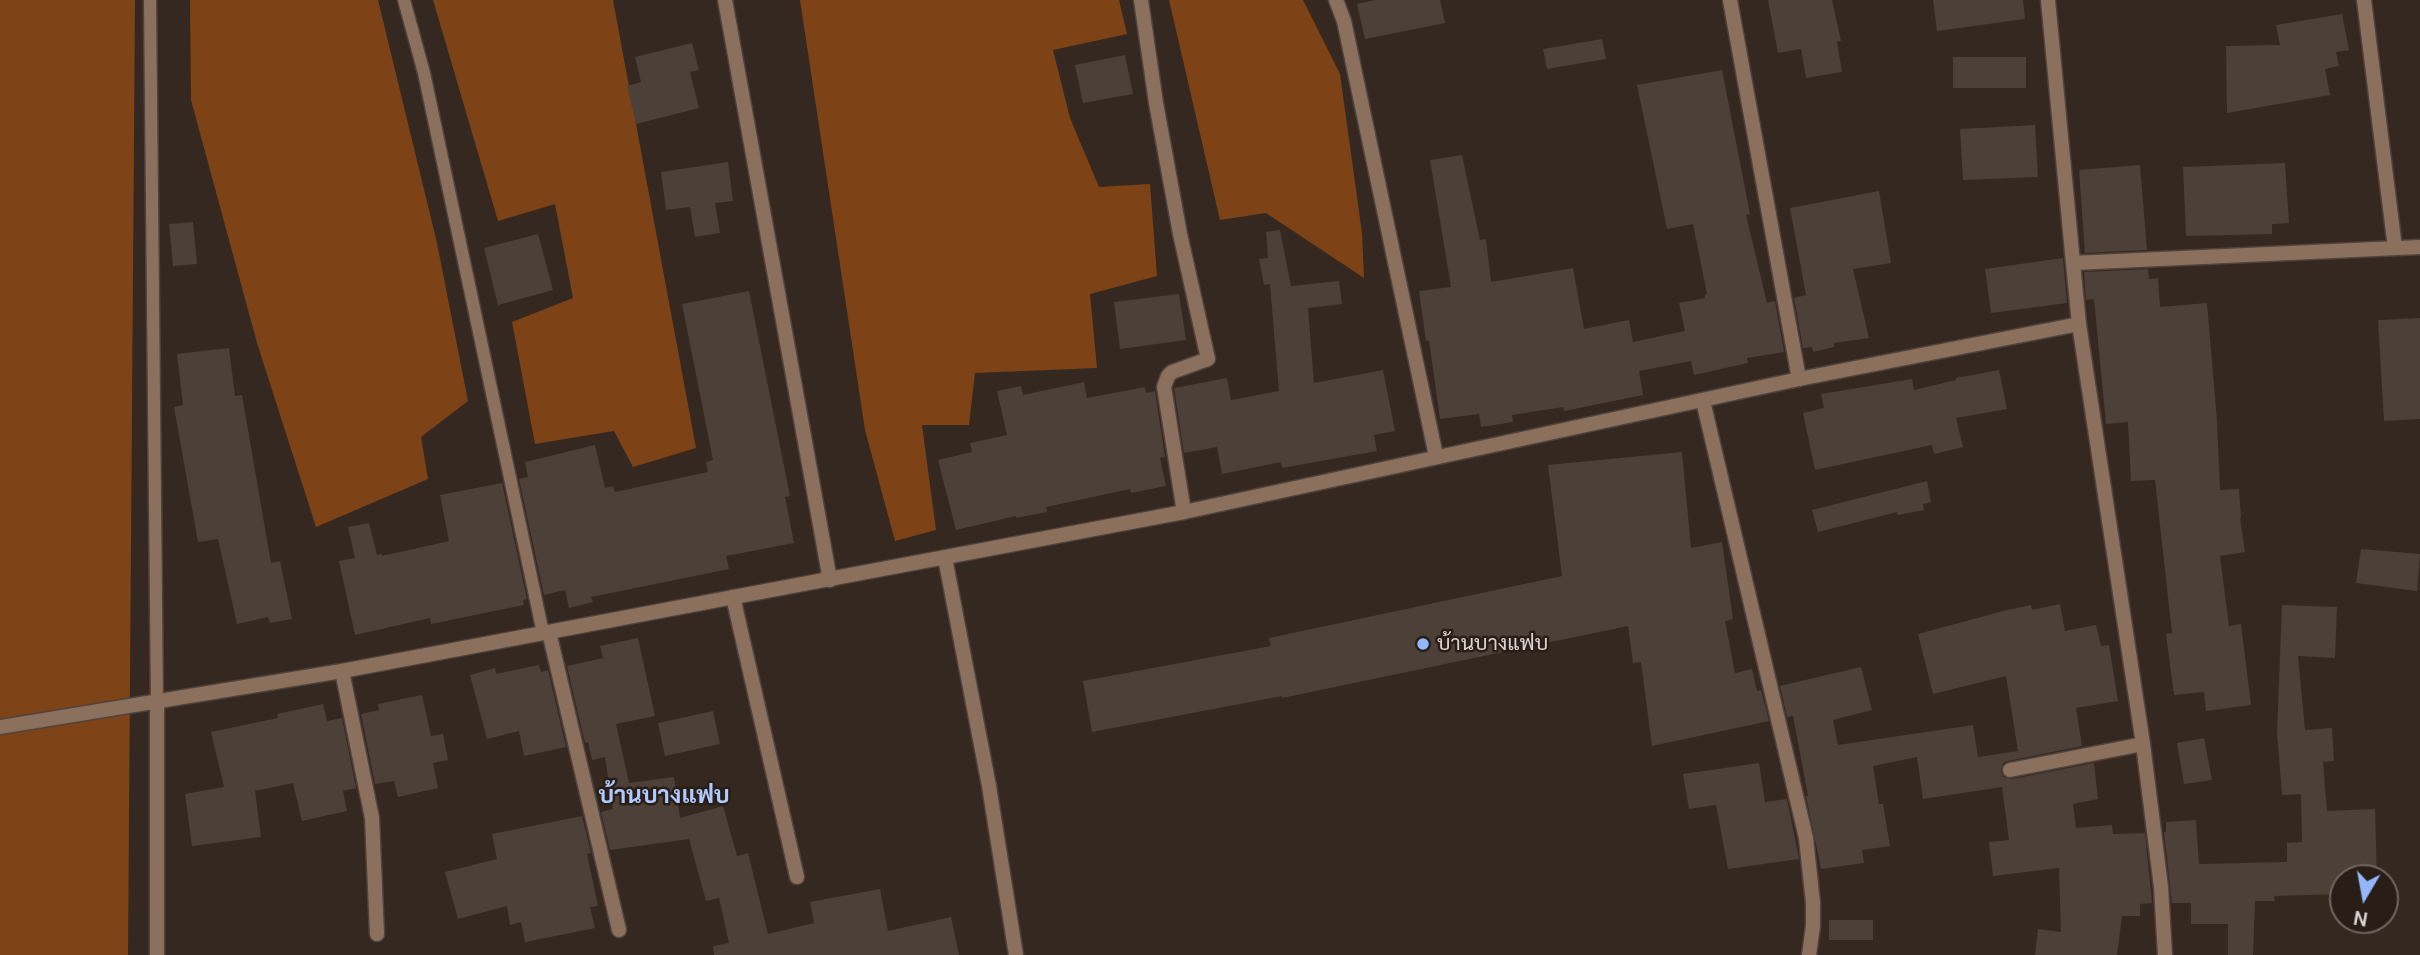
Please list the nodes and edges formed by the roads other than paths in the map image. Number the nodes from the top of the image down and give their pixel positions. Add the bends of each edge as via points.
1 (150, 0) edge
2 (404, 0) edge
3 (725, 0) edge
4 (1141, 0) edge
5 (1336, 0) edge
6 (1730, 0) edge
7 (2048, 0) edge
8 (2364, 0) edge
9 (2420, 247) edge
10 (2395, 248) junction
11 (2073, 263) junction
12 (2079, 324) junction
13 (1799, 379) junction
14 (1703, 401) junction
15 (1436, 456) junction
16 (1184, 512) junction
17 (945, 558) junction
18 (831, 580) junction
19 (733, 597) junction
20 (546, 633) junction
21 (342, 671) junction
22 (152, 703) junction
23 (0, 727) edge
24 (2143, 744) junction
25 (2010, 770) dead end
26 (797, 877) dead end
27 (619, 930) dead end
28 (377, 934) dead end
29 (157, 955) edge
30 (1016, 955) edge
31 (1809, 955) edge
32 (2165, 955) edge

1 - 22 lane
2 - 20 lane via 424,73
3 - 18 street
4 - 16 street via 1180,234 1208,359 1172,372 1164,387
5 - 15 street
6 - 13 street
7 - 11 street
8 - 10 street
9 - 10 street
10 - 11 street
11 - 12 street
12 - 13 street
12 - 24 street
13 - 14 street
14 - 15 street
14 - 31 street via 1805,838 1813,915
15 - 16 street
16 - 17 street
17 - 18 street
17 - 30 street
18 - 19 street
19 - 20 street
19 - 26 street
20 - 21 street
20 - 27 street
21 - 22 street
21 - 28 street via 372,818
22 - 23 street
22 - 29 street
24 - 25 street
24 - 32 street

